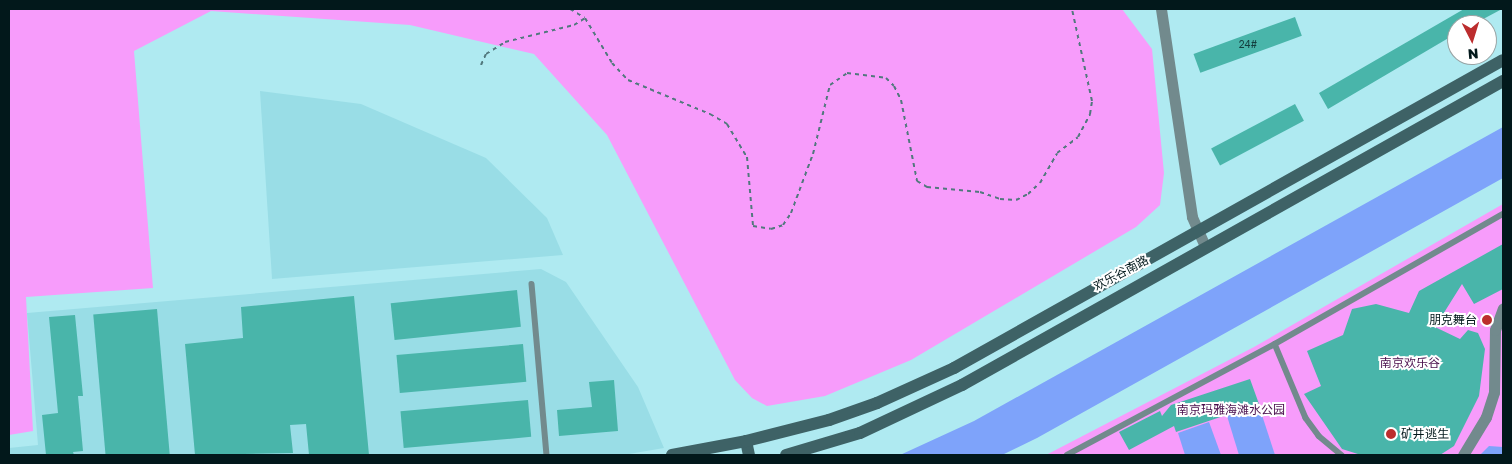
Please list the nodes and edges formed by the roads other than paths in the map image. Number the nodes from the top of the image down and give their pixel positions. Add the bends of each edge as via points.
1 (1161, 9) edge
2 (1503, 60) edge
3 (1503, 81) edge
4 (1293, 178) junction
5 (1301, 195) junction
6 (1503, 214) edge
7 (1197, 232) junction
8 (1205, 246) junction
9 (532, 284) dead end
10 (1503, 308) edge
11 (1275, 344) junction
12 (746, 441) junction
13 (724, 451) edge
14 (547, 455) edge
15 (672, 455) edge
16 (749, 455) edge
17 (786, 455) edge
18 (1067, 455) edge
19 (1342, 455) edge
20 (1463, 455) edge

1 - 7 street via 1188,199
2 - 4 street, 欢乐谷南路
3 - 5 street, 欢乐谷南路
4 - 5 street via 1286,186 1288,192
4 - 7 street, 欢乐谷南路
5 - 8 street, 欢乐谷南路
6 - 11 lane
7 - 8 street
7 - 12 street, 欢乐谷南路 via 954,368 877,403
8 - 17 street, 欢乐谷南路 via 962,386 860,433
9 - 14 lane
10 - 20 street via 1495,330 1494,392 1486,417
11 - 18 lane
11 - 19 lane via 1306,418 1319,436
12 - 13 street, 欢乐谷南路
12 - 16 street
13 - 15 street, 欢乐谷南路

